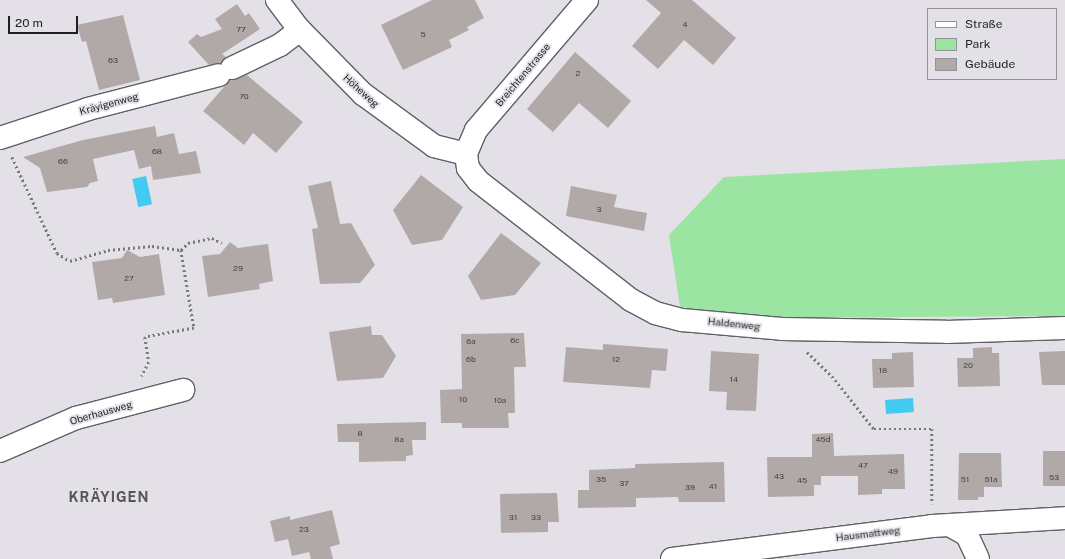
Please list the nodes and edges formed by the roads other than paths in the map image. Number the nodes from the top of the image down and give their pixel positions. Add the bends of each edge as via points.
1 (277, 0) edge
2 (587, 0) edge
3 (300, 30) junction
4 (2, 137) edge
5 (466, 154) junction
6 (1065, 328) edge
7 (183, 390) dead end
8 (0, 451) edge
9 (1065, 518) edge
10 (940, 525) junction
11 (672, 559) edge
12 (978, 559) edge

1 - 3 street, Höheweg
2 - 5 street, Breichtenstrasse via 476,130
3 - 4 street, Kräyigenweg via 280,45 226,71 88,109
3 - 5 street, Höheweg via 349,81 385,112 434,146
5 - 6 street, Haldenweg via 468,168 489,191 630,300 655,313 682,320 782,329 946,332
7 - 8 street, Oberhausweg via 76,418
9 - 10 street, Hausmattweg
10 - 11 street, Hausmattweg
10 - 12 street via 967,535

